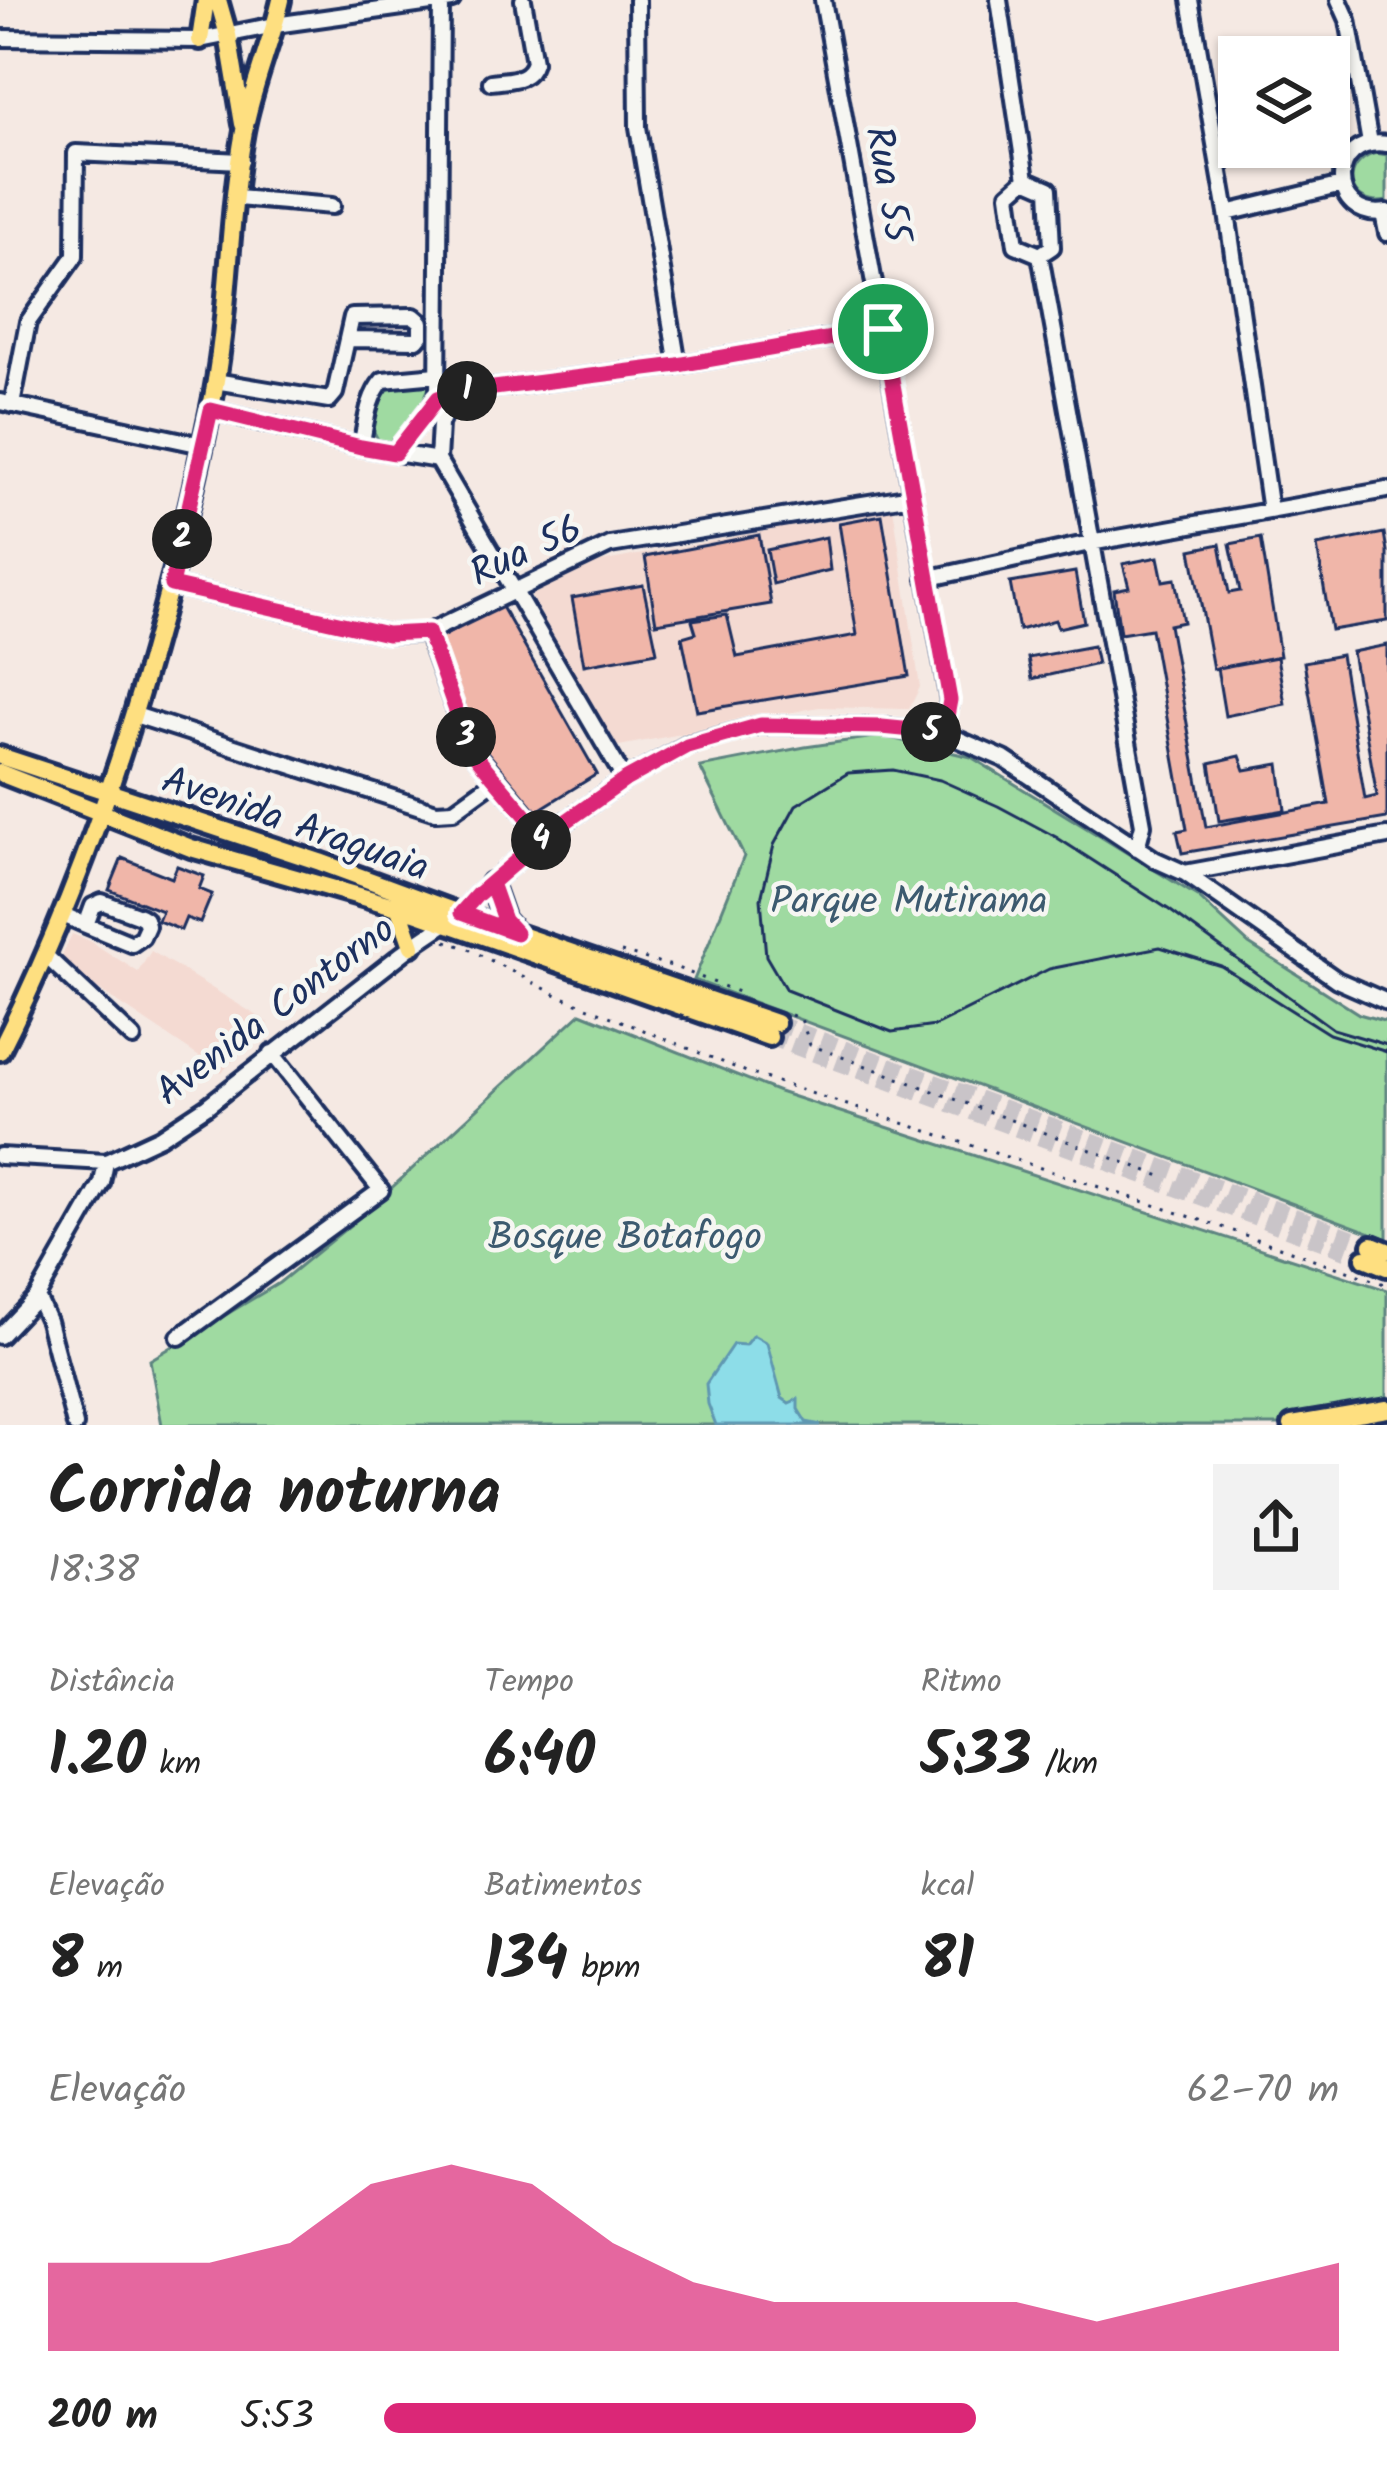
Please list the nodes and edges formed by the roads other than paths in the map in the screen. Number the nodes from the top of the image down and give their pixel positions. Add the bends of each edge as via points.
1 (206, 0) edge
2 (218, 0) edge
3 (281, 0) edge
4 (523, 0) edge
5 (637, 0) edge
6 (823, 0) edge
7 (999, 0) edge
8 (1190, 0) edge
9 (1339, 0) edge
10 (447, 1) edge
11 (275, 25) junction
12 (228, 35) junction
13 (0, 38) edge
14 (200, 40) junction
15 (491, 82) dead end
16 (244, 130) junction
17 (1370, 143) junction
18 (1387, 144) edge
19 (241, 161) junction
20 (1026, 179) junction
21 (1342, 185) junction
22 (237, 198) junction
23 (332, 206) dead end
24 (1227, 213) junction
25 (1385, 213) edge
26 (1387, 233) edge
27 (1040, 255) junction
28 (883, 329) junction
29 (349, 339) junction
30 (678, 365) junction
31 (437, 375) junction
32 (215, 381) junction
33 (454, 393) junction
34 (438, 398) junction
35 (6, 404) edge
36 (211, 410) junction
37 (202, 445) junction
38 (361, 447) junction
39 (395, 453) junction
40 (438, 460) junction
41 (1387, 490) edge
42 (912, 496) junction
43 (1270, 511) junction
44 (1090, 543) junction
45 (926, 579) junction
46 (171, 585) junction
47 (514, 590) junction
48 (428, 632) junction
49 (135, 715) junction
50 (944, 733) junction
51 (0, 756) edge
52 (0, 773) edge
53 (496, 780) junction
54 (625, 780) junction
55 (108, 791) junction
56 (100, 811) junction
57 (1387, 836) edge
58 (544, 837) junction
59 (1137, 848) junction
60 (1185, 873) junction
61 (491, 883) junction
62 (400, 909) junction
63 (461, 913) junction
64 (61, 914) junction
65 (86, 925) dead end
66 (516, 933) junction
67 (427, 934) junction
68 (45, 956) junction
69 (1387, 1002) edge
70 (133, 1038) dead end
71 (0, 1051) edge
72 (272, 1053) junction
73 (0, 1156) edge
74 (106, 1162) junction
75 (1375, 1251) tunnel mouth
76 (1387, 1267) edge
77 (37, 1297) junction
78 (0, 1336) edge
79 (178, 1337) dead end
80 (1387, 1409) edge
81 (75, 1425) edge
82 (1292, 1425) edge

1 - 14 main road
2 - 12 main road
3 - 11 main road
4 - 15 street via 531,72
5 - 30 street via 638,127
6 - 28 street, Rua 55
7 - 20 street
8 - 24 street
9 - 17 street
10 - 11 street
10 - 31 street
11 - 12 street
11 - 16 main road
12 - 14 street
12 - 16 main road
13 - 14 street
16 - 19 main road
17 - 18 street
17 - 21 street via 1345,163
19 - 22 main road
19 - 35 street via 76,152 75,256 28,322
20 - 27 street via 1049,189 1052,247
20 - 27 street via 1009,194 1016,245
21 - 24 street
21 - 25 street via 1361,210
22 - 23 street
22 - 32 main road
24 - 43 street
25 - 26 street
27 - 44 street
28 - 30 street
28 - 42 street, Rua 55
29 - 29 street via 357,315 421,322 417,340
29 - 32 street via 329,400
30 - 33 street
31 - 34 street
31 - 38 street via 383,380
32 - 36 main road
33 - 34 street
33 - 40 street via 440,424
34 - 39 street
35 - 37 street
36 - 37 main road
36 - 38 street
37 - 46 main road
38 - 39 street
39 - 40 street
40 - 47 street
41 - 43 street
42 - 45 street, Rua 55
42 - 47 street, Rua 56 via 610,545
43 - 44 street
44 - 45 street
44 - 59 street via 1143,825
45 - 50 street, Rua 55 via 950,700
46 - 48 street, Rua 56 via 387,634
46 - 49 main road
47 - 48 street, Rua 56
47 - 54 street
48 - 53 street via 466,739
49 - 53 street via 436,812 453,811
49 - 55 main road
50 - 54 street, Avenida Contorno via 761,725 687,746
50 - 59 street, Avenida Contorno via 1004,759
51 - 55 main road, Avenida Araguaia
52 - 56 main road, Avenida Araguaia
53 - 58 street
54 - 58 street, Avenida Contorno
55 - 56 main road
55 - 63 main road, Avenida Araguaia
56 - 62 main road, Avenida Araguaia via 191,848
56 - 64 main road
57 - 60 street
58 - 61 street, Avenida Contorno
59 - 60 street, Avenida Contorno
60 - 69 street, Avenida Contorno via 1336,980
61 - 63 street, Avenida Contorno
61 - 66 main road
62 - 67 main road
62 - 67 main road, Avenida Araguaia
63 - 66 main road, Avenida Araguaia
63 - 67 street, Avenida Contorno
64 - 65 street
64 - 68 main road
66 - 67 main road, Avenida Araguaia via 778,1024
67 - 72 street, Avenida Contorno
68 - 70 street
68 - 71 main road
72 - 74 street, Avenida Contorno via 160,1137
72 - 79 street via 381,1190
73 - 74 street, Avenida Contorno
74 - 77 street via 102,1184
75 - 76 main road
77 - 78 street
77 - 81 street
80 - 82 main road

